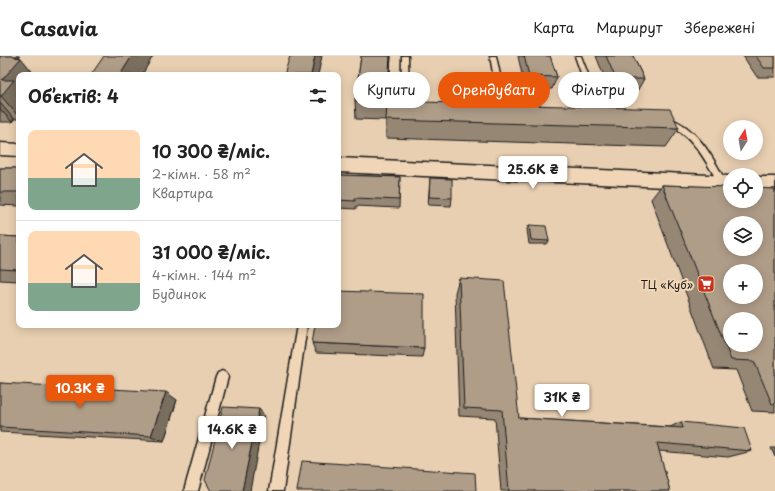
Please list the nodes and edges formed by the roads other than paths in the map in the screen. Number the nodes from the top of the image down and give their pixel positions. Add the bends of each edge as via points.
1 (405, 56) edge
2 (493, 56) edge
3 (578, 56) edge
4 (425, 110) edge
5 (504, 112) edge
6 (600, 116) edge
7 (658, 118) edge
8 (0, 149) edge
9 (16, 150) edge
10 (341, 165) edge
11 (723, 178) edge
12 (723, 182) edge
13 (763, 184) edge
14 (775, 184) edge
15 (302, 328) edge
16 (222, 377) dead end
17 (192, 491) edge
18 (276, 491) edge

1 - 4 lane via 405,102 411,108
2 - 5 lane
3 - 6 lane
7 - 11 lane via 671,121 694,138
8 - 9 street
10 - 12 street
13 - 14 street
15 - 18 lane
16 - 17 lane

